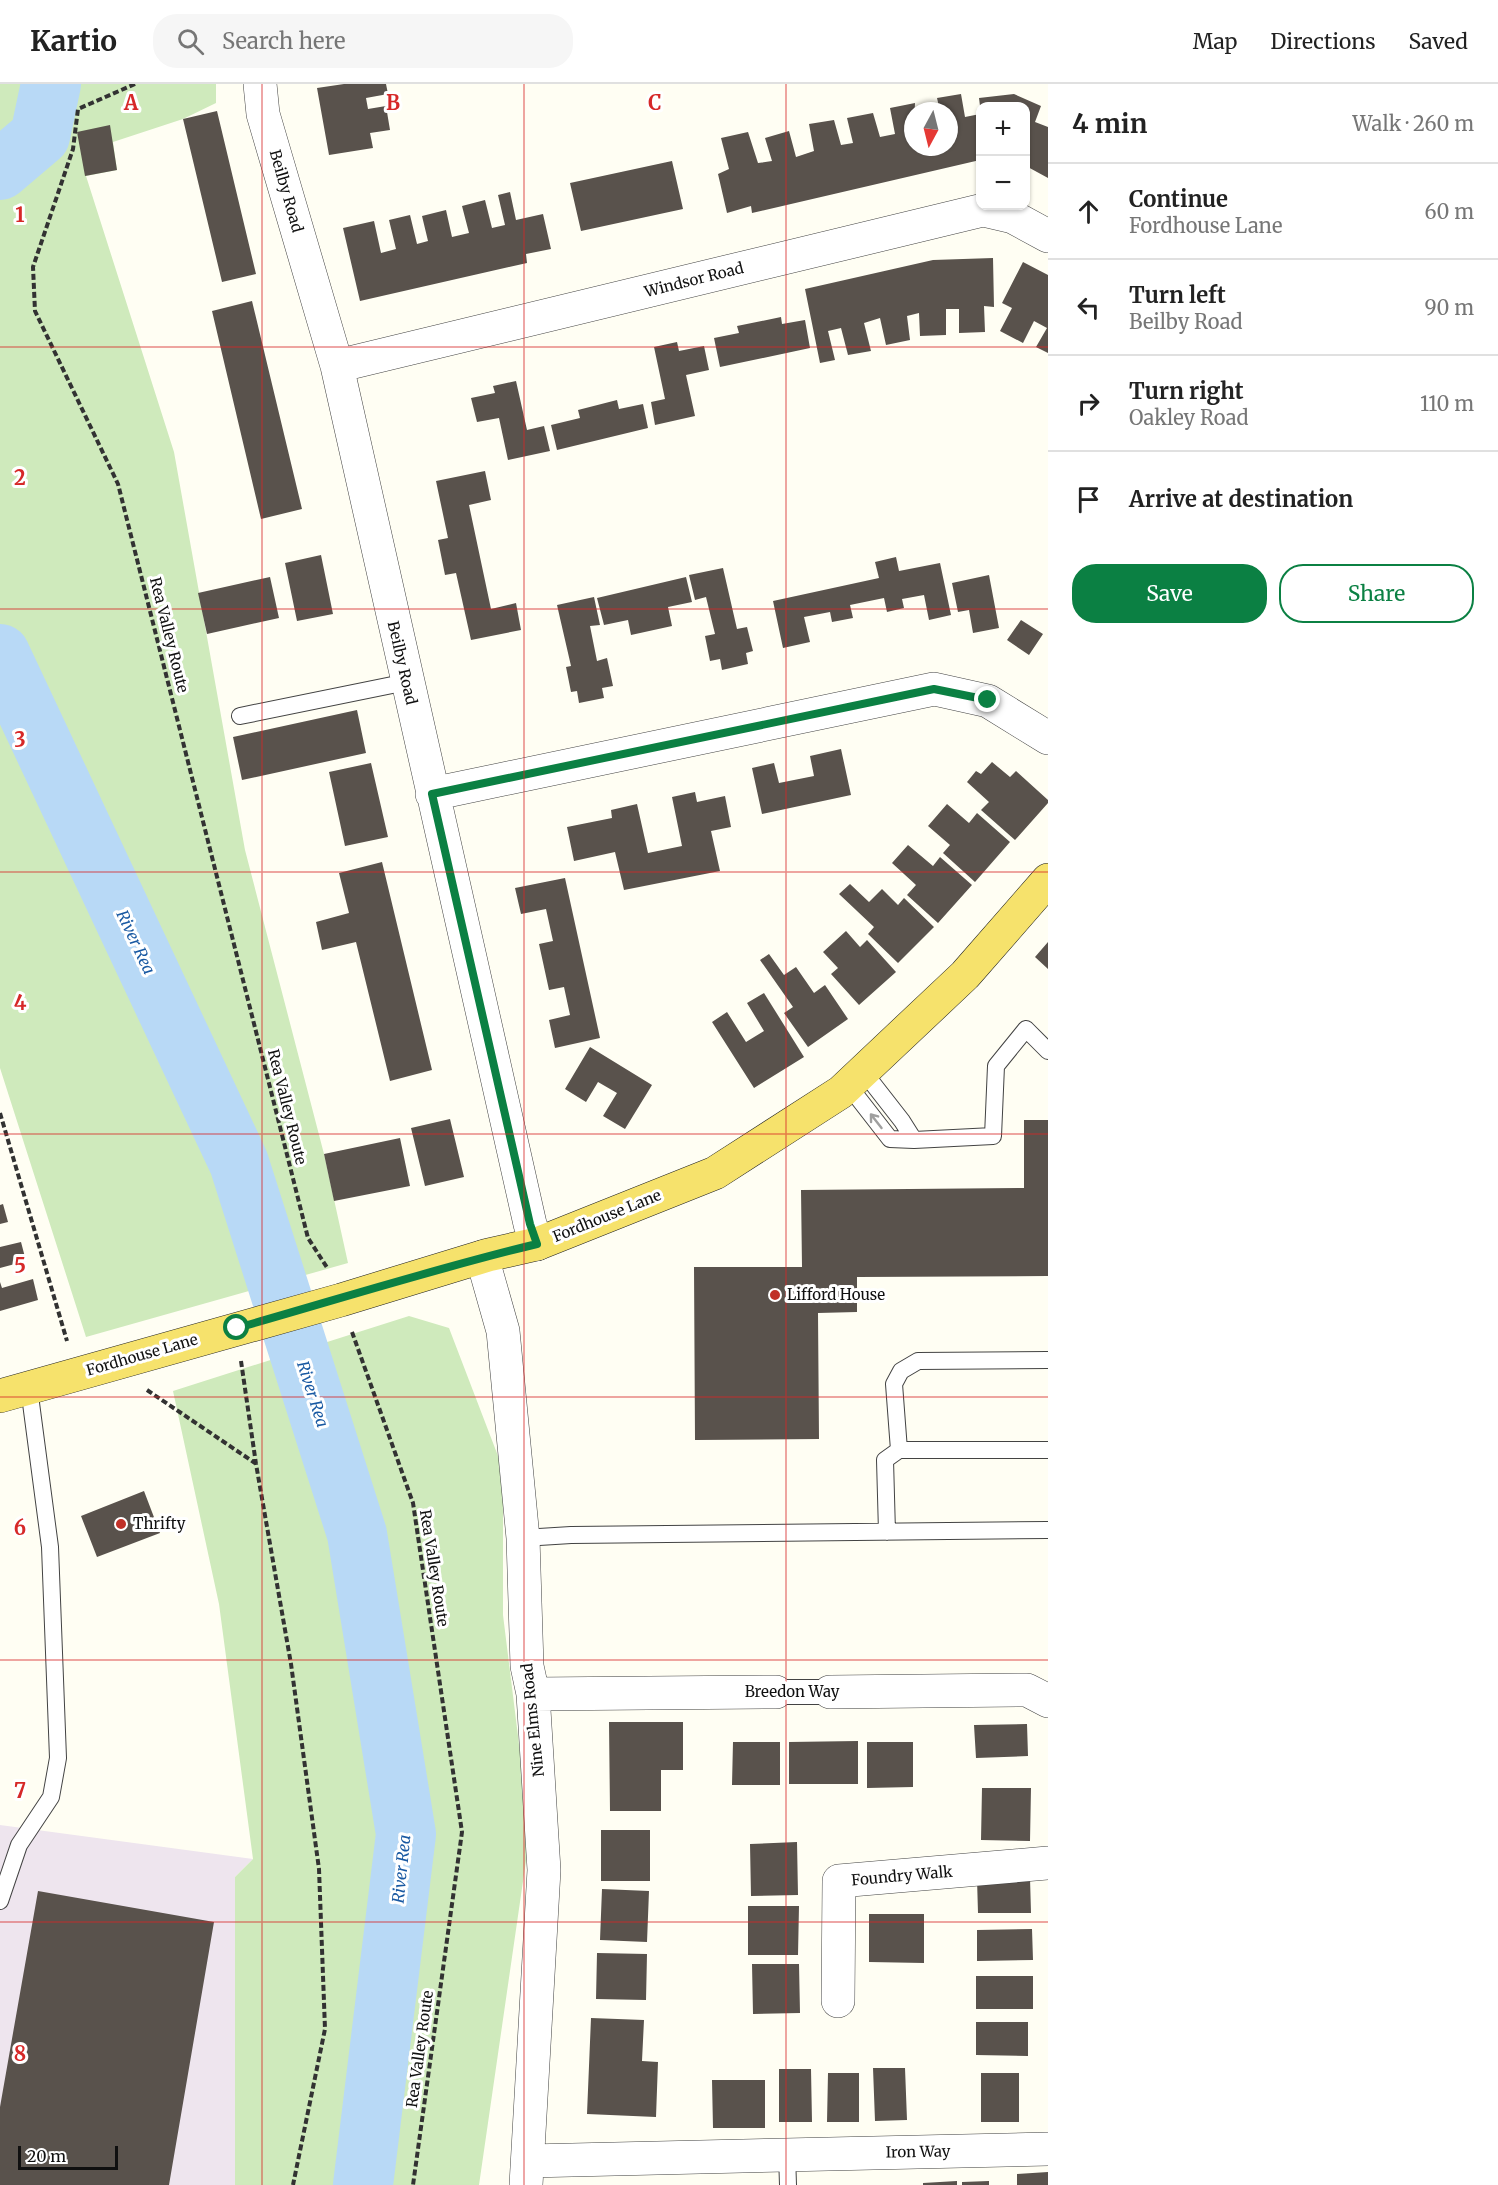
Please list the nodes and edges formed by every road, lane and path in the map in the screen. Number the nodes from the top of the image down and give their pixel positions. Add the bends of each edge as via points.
1 (135, 84) edge
2 (260, 84) edge
3 (1048, 236) edge
4 (337, 366) junction
5 (407, 682) junction
6 (240, 716) dead end
7 (1048, 738) edge
8 (432, 794) junction
9 (1048, 880) edge
10 (1048, 1051) edge
11 (856, 1078) junction
12 (0, 1113) edge
13 (6, 1131) junction
14 (0, 1133) edge
15 (537, 1244) junction
16 (482, 1257) junction
17 (341, 1300) junction
18 (247, 1325) junction
19 (1048, 1360) edge
20 (109, 1364) junction
21 (77, 1374) junction
22 (15, 1392) edge
23 (899, 1450) junction
24 (1048, 1450) edge
25 (256, 1464) junction
26 (1048, 1530) edge
27 (887, 1532) junction
28 (523, 1538) junction
29 (776, 1692) joint
30 (830, 1692) joint
31 (533, 1694) junction
32 (1048, 1701) edge
33 (1048, 1863) edge
34 (0, 1901) edge
35 (838, 2001) dead end
36 (1048, 2149) edge
37 (788, 2170) edge
38 (527, 2173) edge
39 (293, 2185) edge
40 (413, 2185) edge

1 - 17 path, Rea Valley Route via 78,109 73,149 33,267 35,311 118,484 308,1238 332,1275
2 - 4 street, Beilby Road via 263,114
3 - 4 street, Windsor Road via 1013,217 983,210
4 - 5 street, Beilby Road
5 - 6 lane
5 - 8 street, Beilby Road
7 - 8 street via 988,700 934,689
8 - 15 street, Beilby Road
9 - 11 main road, Fordhouse Lane via 965,975
10 - 11 lane via 1026,1029 996,1066 993,1137 914,1140 902,1121
11 - 15 main road, Fordhouse Lane via 841,1092 715,1173
12 - 13 path
13 - 14 path
13 - 21 path
15 - 16 main road, Fordhouse Lane
16 - 17 main road, Fordhouse Lane
16 - 28 street, Nine Elms Road via 502,1331
17 - 18 main road, Fordhouse Lane
17 - 40 path, Rea Valley Route via 412,1503 462,1832
18 - 20 main road, Fordhouse Lane
18 - 25 path
19 - 23 lane via 918,1361 901,1371 894,1384
20 - 21 main road, Fordhouse Lane
20 - 25 path
21 - 22 main road, Fordhouse Lane
22 - 34 lane via 50,1547 57,1758 51,1797 19,1845
23 - 24 lane
23 - 27 lane via 885,1460
25 - 39 path via 291,1664 320,1869 325,2029
26 - 27 lane
27 - 28 lane
28 - 31 street, Nine Elms Road via 527,1666
29 - 30 street, Breedon Way
29 - 31 street, Breedon Way
30 - 32 street, Breedon Way via 1027,1690
31 - 38 street, Nine Elms Road via 544,1870
33 - 35 street, Foundry Walk via 839,1881
36 - 37 street, Iron Way
37 - 38 street, Iron Way

